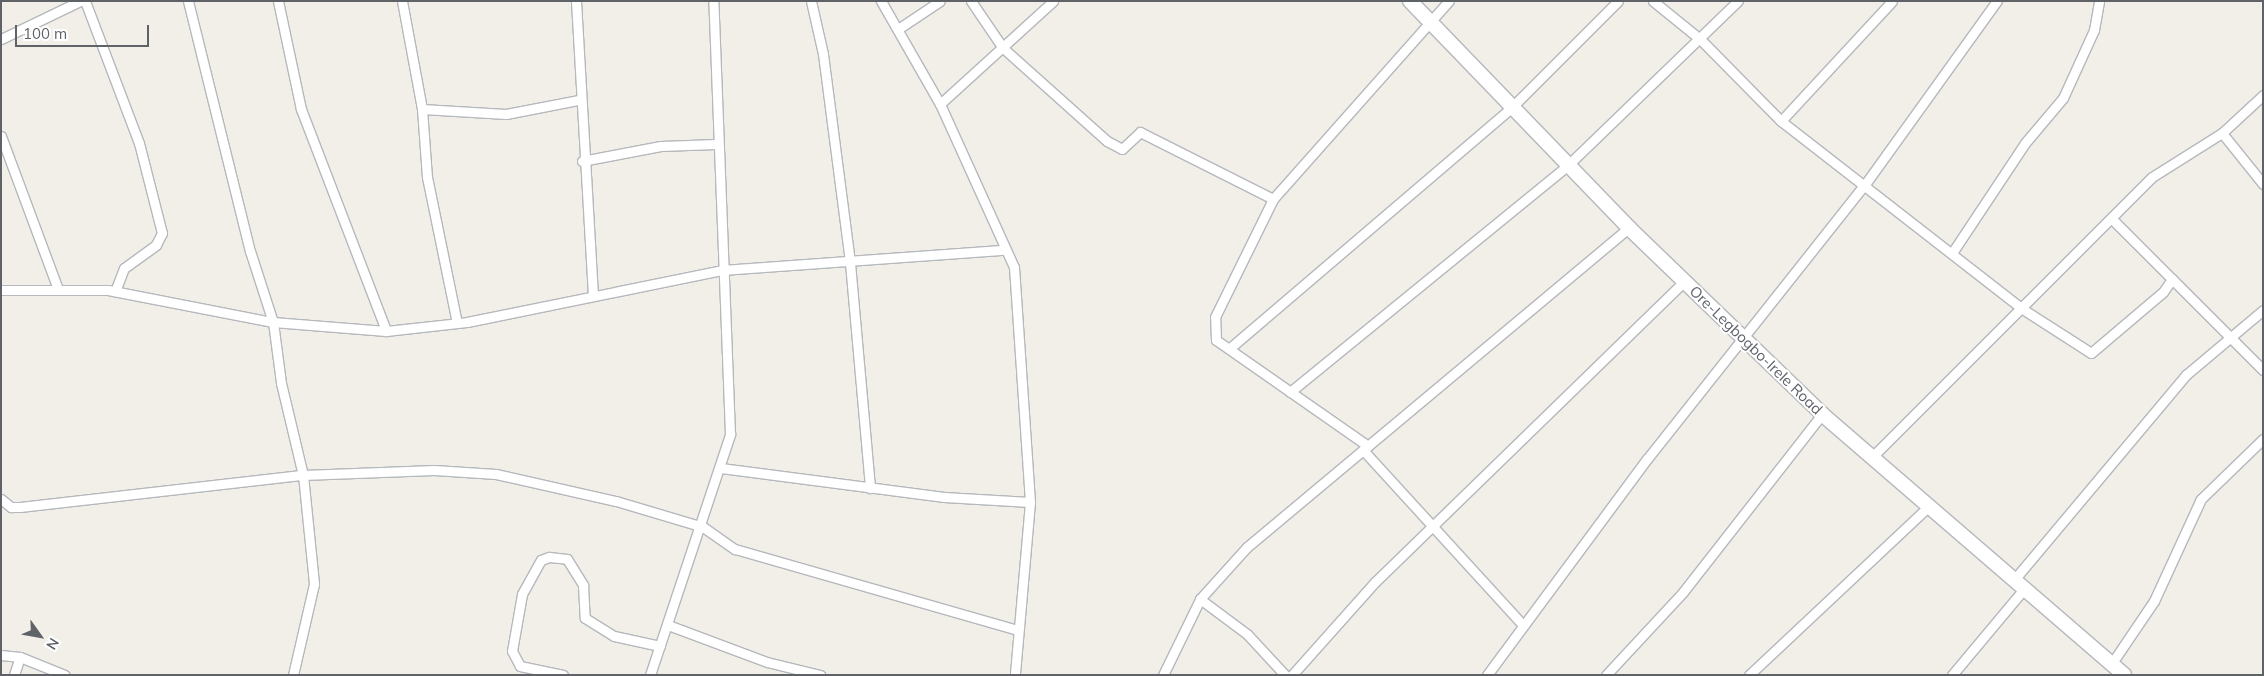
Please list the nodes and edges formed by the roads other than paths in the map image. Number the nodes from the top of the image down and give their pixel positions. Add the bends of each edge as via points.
1 (80, 1) edge
2 (85, 1) edge
3 (188, 1) edge
4 (278, 1) edge
5 (402, 1) edge
6 (576, 1) edge
7 (713, 1) edge
8 (811, 1) edge
9 (881, 1) edge
10 (940, 1) edge
11 (970, 1) edge
12 (1053, 1) edge
13 (1410, 1) edge
14 (1449, 1) edge
15 (1618, 1) edge
16 (1653, 1) edge
17 (1738, 1) edge
18 (1892, 1) edge
19 (1997, 1) edge
20 (2099, 1) edge
21 (1432, 22) junction
22 (898, 29) junction
23 (1, 39) edge
24 (1701, 40) junction
25 (1003, 48) junction
26 (2263, 95) edge
27 (578, 100) junction
28 (940, 104) junction
29 (1511, 108) junction
30 (422, 109) junction
31 (1781, 121) junction
32 (2222, 133) junction
33 (1, 136) edge
34 (716, 144) junction
35 (582, 161) junction
36 (1568, 165) junction
37 (1866, 183) junction
38 (2263, 184) edge
39 (1273, 199) junction
40 (2111, 218) junction
41 (1629, 228) junction
42 (1003, 250) junction
43 (1952, 253) junction
44 (850, 263) junction
45 (722, 270) junction
46 (2172, 279) junction
47 (1684, 280) junction
48 (58, 289) junction
49 (1, 290) edge
50 (115, 291) junction
51 (593, 293) junction
52 (2021, 308) junction
53 (2263, 310) edge
54 (273, 322) junction
55 (457, 323) junction
56 (386, 331) junction
57 (2231, 335) junction
58 (1745, 341) junction
59 (1230, 348) junction
60 (2263, 370) edge
61 (1290, 392) junction
62 (1822, 414) junction
63 (2263, 440) edge
64 (1366, 448) junction
65 (1871, 458) junction
66 (721, 468) junction
67 (303, 475) junction
68 (870, 488) junction
69 (1, 499) edge
70 (1030, 502) junction
71 (6, 508) edge
72 (1927, 508) junction
73 (703, 527) junction
74 (1430, 527) junction
75 (2018, 586) junction
76 (1200, 599) junction
77 (668, 625) junction
78 (1523, 625) junction
79 (1018, 630) junction
80 (660, 646) junction
81 (1, 655) edge
82 (20, 657) junction
83 (2112, 663) junction
84 (14, 675) edge
85 (65, 675) edge
86 (293, 675) edge
87 (563, 675) edge
88 (650, 675) edge
89 (820, 675) edge
90 (1015, 675) edge
91 (1163, 675) edge
92 (1286, 675) edge
93 (1292, 675) edge
94 (1486, 675) edge
95 (1606, 675) edge
96 (1749, 675) edge
97 (1952, 675) edge
98 (2124, 675) edge

1 - 23 street
2 - 50 street via 138,143 162,233 156,245 124,268
3 - 54 street via 250,250
4 - 56 street via 301,109
5 - 30 street
6 - 27 street
7 - 34 street
8 - 44 street via 823,54
9 - 22 street
10 - 22 street
11 - 25 street
12 - 25 street
13 - 21 main road, Ore-Legbogbo-Irele Road
14 - 21 street
15 - 29 street
16 - 24 street
17 - 24 street
18 - 31 street
19 - 37 street
20 - 43 street via 2094,30 2063,98 2025,143
21 - 29 main road, Ore-Legbogbo-Irele Road
21 - 39 street
22 - 28 street
24 - 31 street
24 - 36 street
25 - 28 street
25 - 39 street via 1117,147 1129,146 1140,132
26 - 32 street
27 - 30 street via 506,114
27 - 35 street
28 - 42 street via 999,227
29 - 36 main road, Ore-Legbogbo-Irele Road
29 - 59 street
30 - 55 street via 427,177
31 - 37 street
32 - 38 street
32 - 40 street via 2152,177
33 - 48 street
34 - 35 street via 661,146
34 - 45 street
35 - 51 street
36 - 41 main road, Ore-Legbogbo-Irele Road
36 - 61 street
37 - 43 street
37 - 58 street
39 - 59 street via 1215,317 1216,340
40 - 46 street
40 - 52 street
41 - 47 main road, Ore-Legbogbo-Irele Road
41 - 64 street
42 - 44 street
42 - 70 street via 1014,267 1020,309
43 - 52 street
44 - 45 street
44 - 68 street
45 - 51 street
45 - 66 street via 730,434
46 - 52 street via 2163,292 2091,353
46 - 57 street
47 - 58 main road, Ore-Legbogbo-Irele Road
47 - 74 street
48 - 49 street
48 - 50 street
50 - 54 street
51 - 55 street
52 - 65 street
53 - 57 street
54 - 56 street
54 - 67 street via 280,383
55 - 56 street
57 - 60 street
57 - 75 street via 2187,374
58 - 62 main road, Ore-Legbogbo-Irele Road
58 - 78 street via 1648,459
59 - 61 street
61 - 64 street
62 - 65 main road, Ore-Legbogbo-Irele Road
62 - 95 street via 1683,592
63 - 83 street via 2201,499 2154,601
64 - 74 street
64 - 76 street via 1247,547
65 - 72 main road, Ore-Legbogbo-Irele Road
66 - 68 street
66 - 73 street
67 - 71 street
67 - 73 street via 434,470 496,474 616,501
67 - 86 street via 314,584
68 - 70 street
69 - 71 street
70 - 79 street
72 - 75 main road, Ore-Legbogbo-Irele Road
72 - 96 street
73 - 77 street
73 - 79 street via 736,549
74 - 78 street
74 - 93 street
75 - 83 main road, Ore-Legbogbo-Irele Road
75 - 97 street
76 - 91 street
76 - 92 street via 1247,634
77 - 80 street
77 - 89 street via 767,662
78 - 94 street
79 - 90 street
80 - 87 street via 614,636 585,618 584,585 567,559 549,556 538,564 522,594 512,651 520,666
80 - 88 street
81 - 82 street
82 - 84 street
82 - 85 street
83 - 98 main road, Ore-Legbogbo-Irele Road

